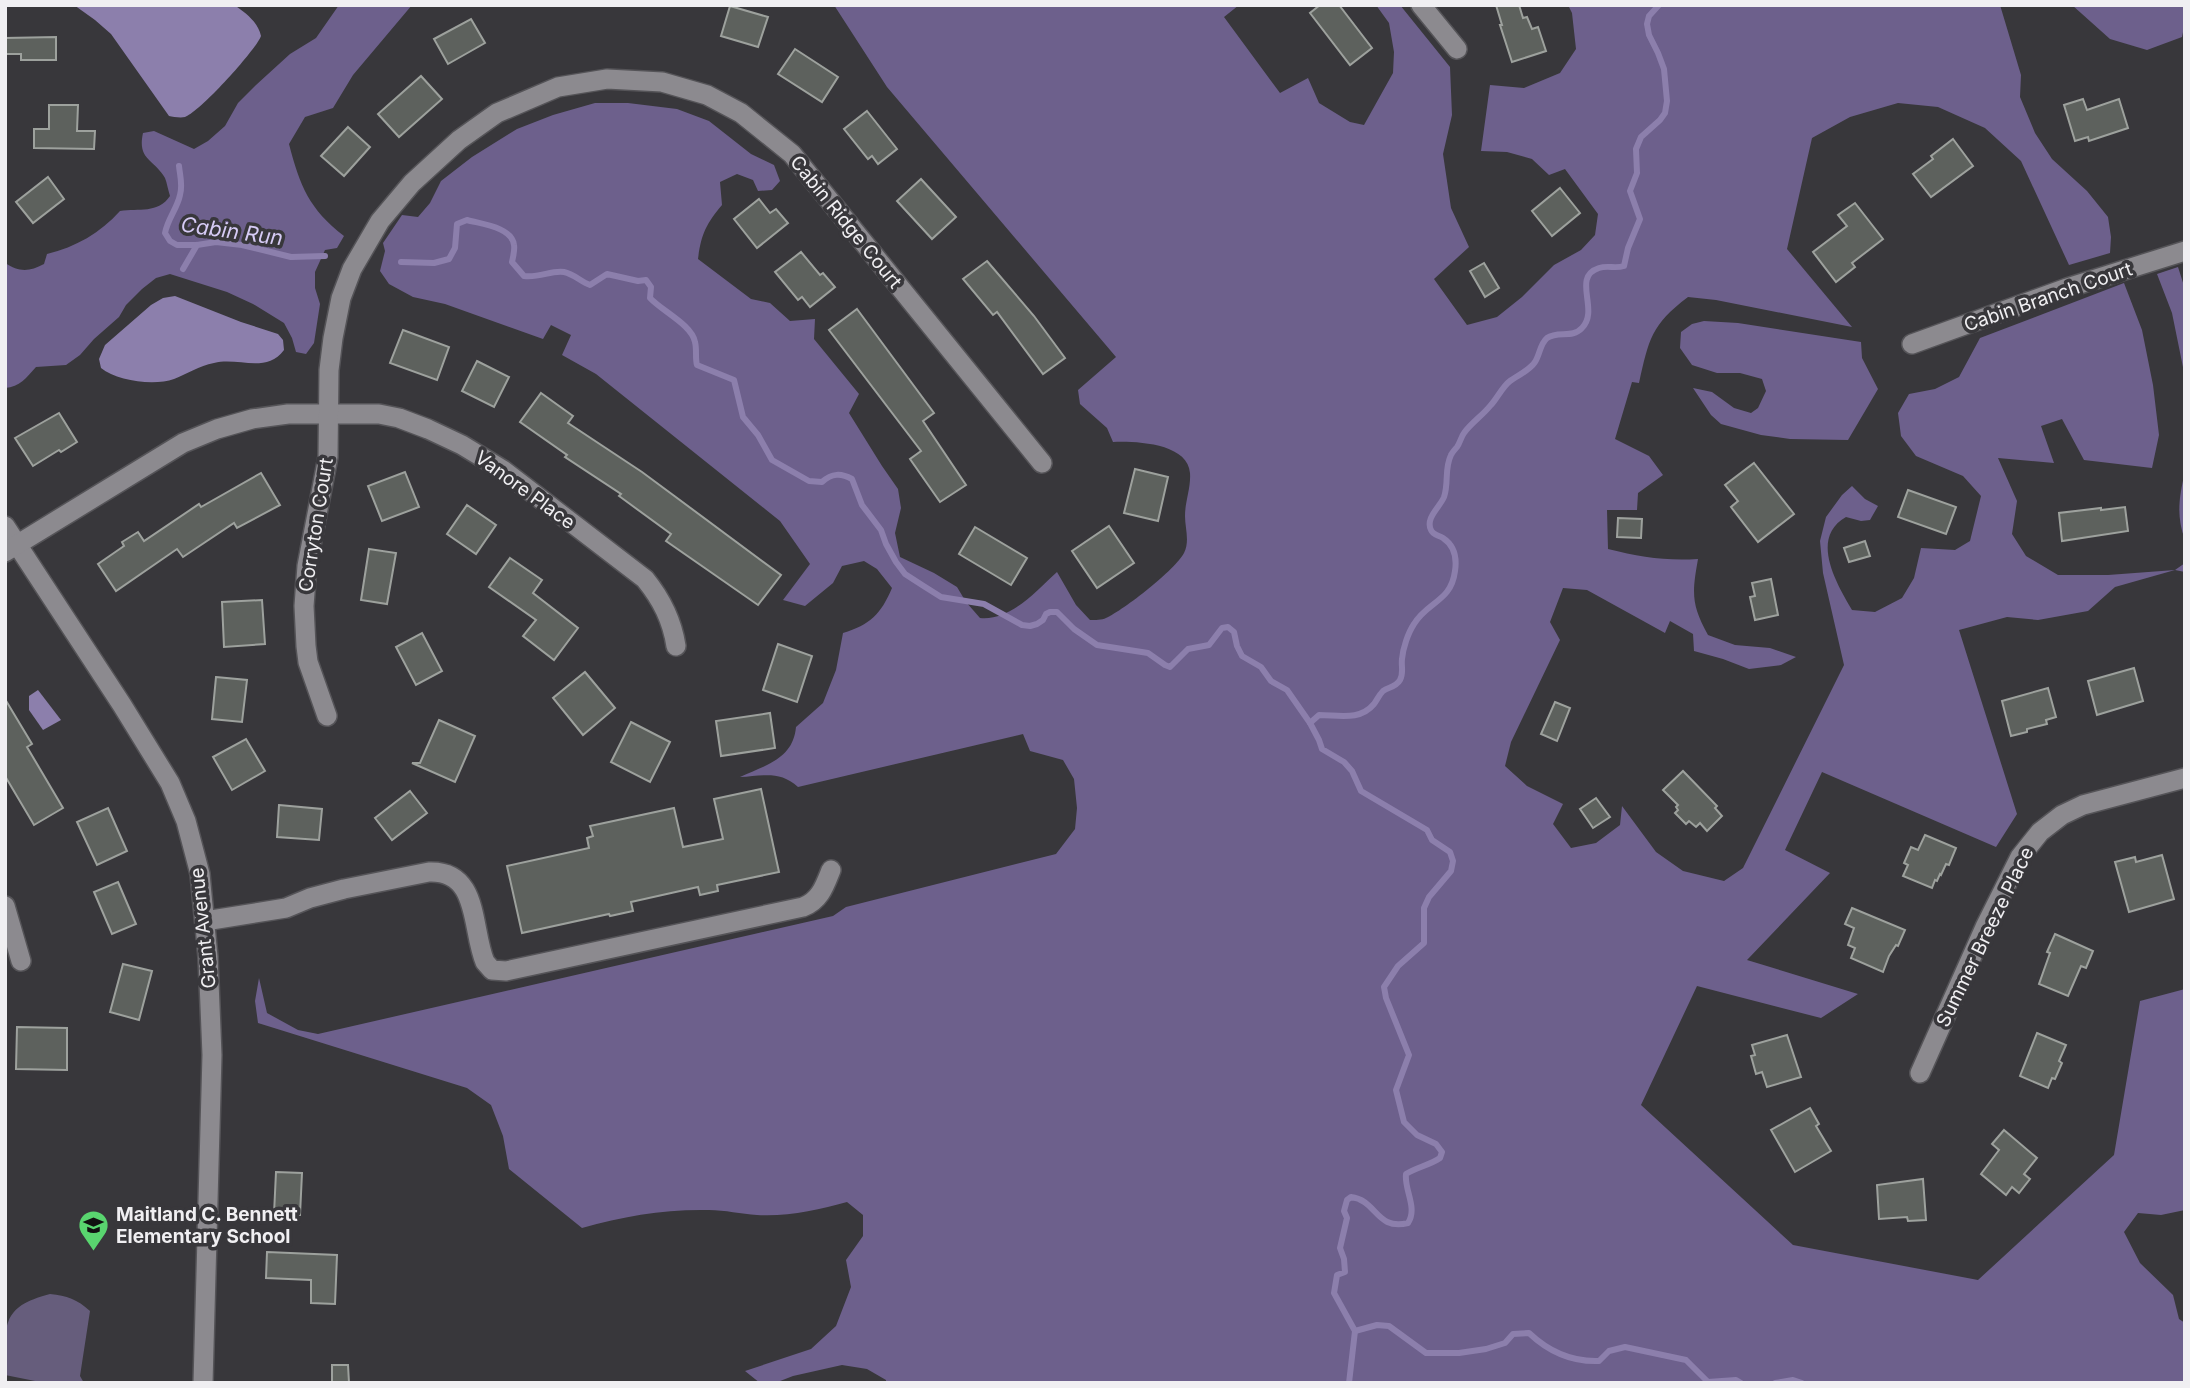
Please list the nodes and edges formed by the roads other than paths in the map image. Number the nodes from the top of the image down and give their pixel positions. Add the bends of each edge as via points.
1 (1421, 5) edge
2 (1457, 49) dead end
3 (2185, 251) edge
4 (1912, 344) dead end
5 (330, 413) junction
6 (1042, 463) dead end
7 (5, 526) edge
8 (11, 549) edge
9 (676, 646) dead end
10 (327, 716) dead end
11 (2185, 778) edge
12 (831, 870) dead end
13 (5, 906) edge
14 (205, 920) junction
15 (21, 961) dead end
16 (1920, 1073) dead end
17 (203, 1383) edge

1 - 2 street
3 - 4 street, Cabin Branch Court
5 - 6 street, Cabin Ridge Court via 330,359 341,298 380,221 412,183 497,113 558,87 607,79 662,82 707,95 741,113 792,154
5 - 8 street, Vanore Place via 252,419 183,443
5 - 9 street, Vanore Place via 399,418 462,445 503,470 645,579 669,616
5 - 10 street, Corryton Court via 328,457 304,606 308,662
7 - 8 street, Grant Avenue
8 - 14 street, Grant Avenue via 122,705 170,783 200,874
11 - 16 street, Summer Breeze Place via 2083,805 2040,832 2020,857 1985,927
12 - 14 street via 817,898 803,907 506,971 492,970 485,962 469,898 460,881 441,872 344,889 286,908
13 - 15 street
14 - 17 street, Grant Avenue via 212,1071

